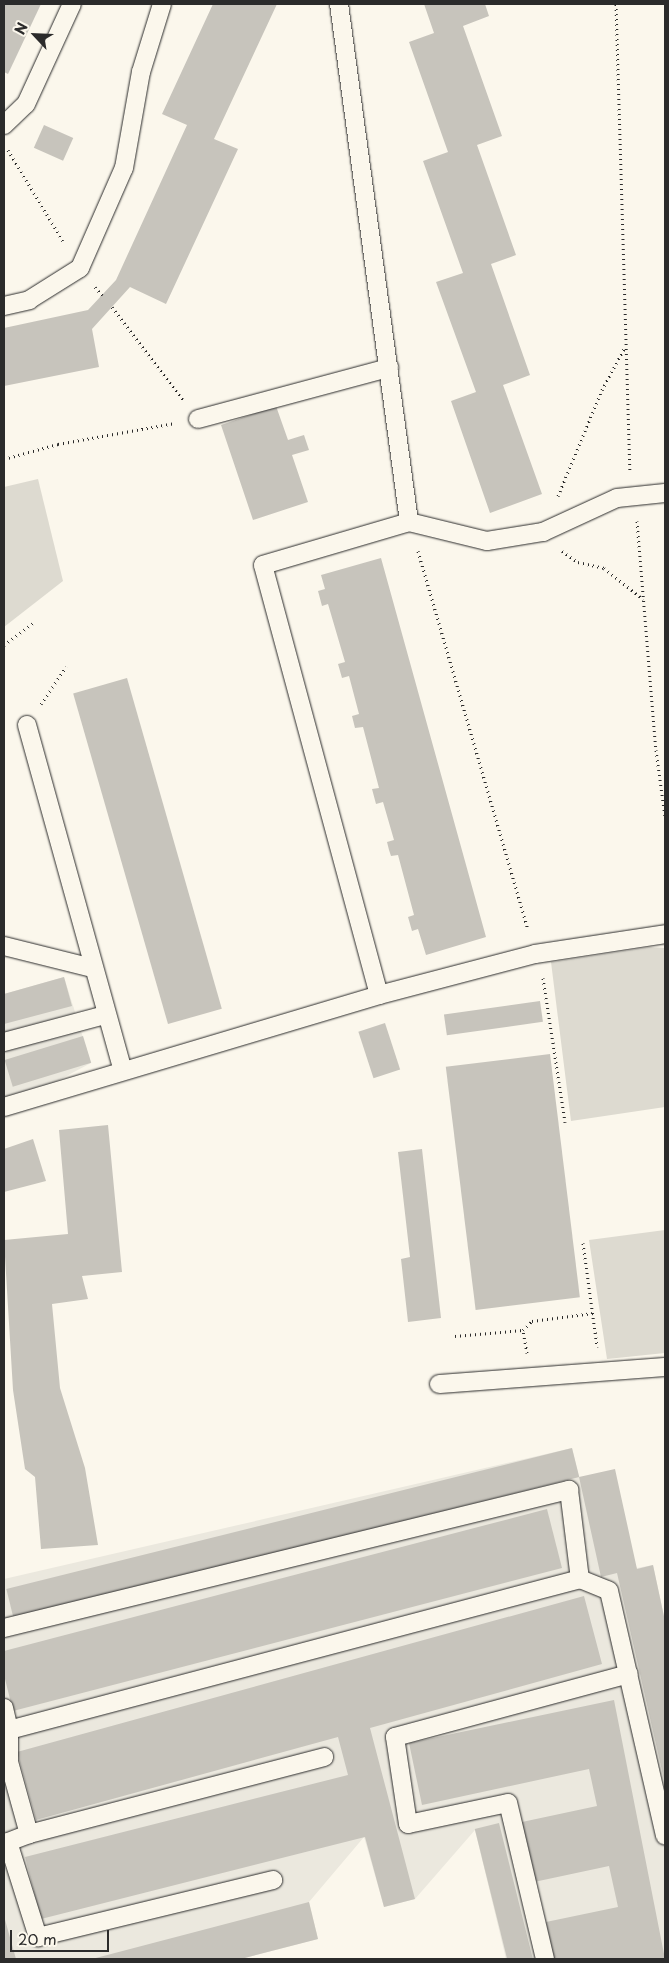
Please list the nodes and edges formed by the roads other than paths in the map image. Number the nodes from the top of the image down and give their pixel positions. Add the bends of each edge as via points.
1 (72, 4) edge
2 (162, 4) edge
3 (339, 4) edge
4 (4, 125) edge
5 (4, 306) edge
6 (388, 368) junction
7 (198, 419) road end
8 (665, 493) edge
9 (409, 522) junction
10 (27, 725) road end
11 (665, 934) edge
12 (4, 946) edge
13 (92, 968) junction
14 (379, 995) junction
15 (105, 1015) junction
16 (4, 1042) edge
17 (123, 1070) junction
18 (4, 1107) edge
19 (665, 1367) edge
20 (439, 1384) dead end
21 (580, 1579) junction
22 (4, 1628) edge
23 (629, 1674) junction
24 (4, 1708) edge
25 (9, 1730) junction
26 (324, 1757) dead end
27 (29, 1834) junction
28 (665, 1836) edge
29 (273, 1880) dead end
30 (545, 1959) edge

1 - 4 lane via 26,104
2 - 5 lane via 141,72 124,168 80,268 29,300
3 - 6 lane
6 - 7 lane
6 - 9 lane
8 - 9 lane via 617,498 543,532 487,541
9 - 14 lane via 263,565
10 - 13 lane
11 - 14 lane via 535,954
12 - 13 lane
13 - 15 lane
14 - 17 lane
15 - 16 lane
15 - 17 lane
17 - 18 lane
19 - 20 lane
21 - 22 lane via 569,1490
21 - 23 lane via 609,1591
21 - 25 lane
23 - 28 lane
23 - 30 lane via 395,1737 408,1824 508,1803
24 - 25 lane
25 - 27 lane via 9,1762
26 - 27 lane
27 - 29 lane via 8,1842 38,1937

